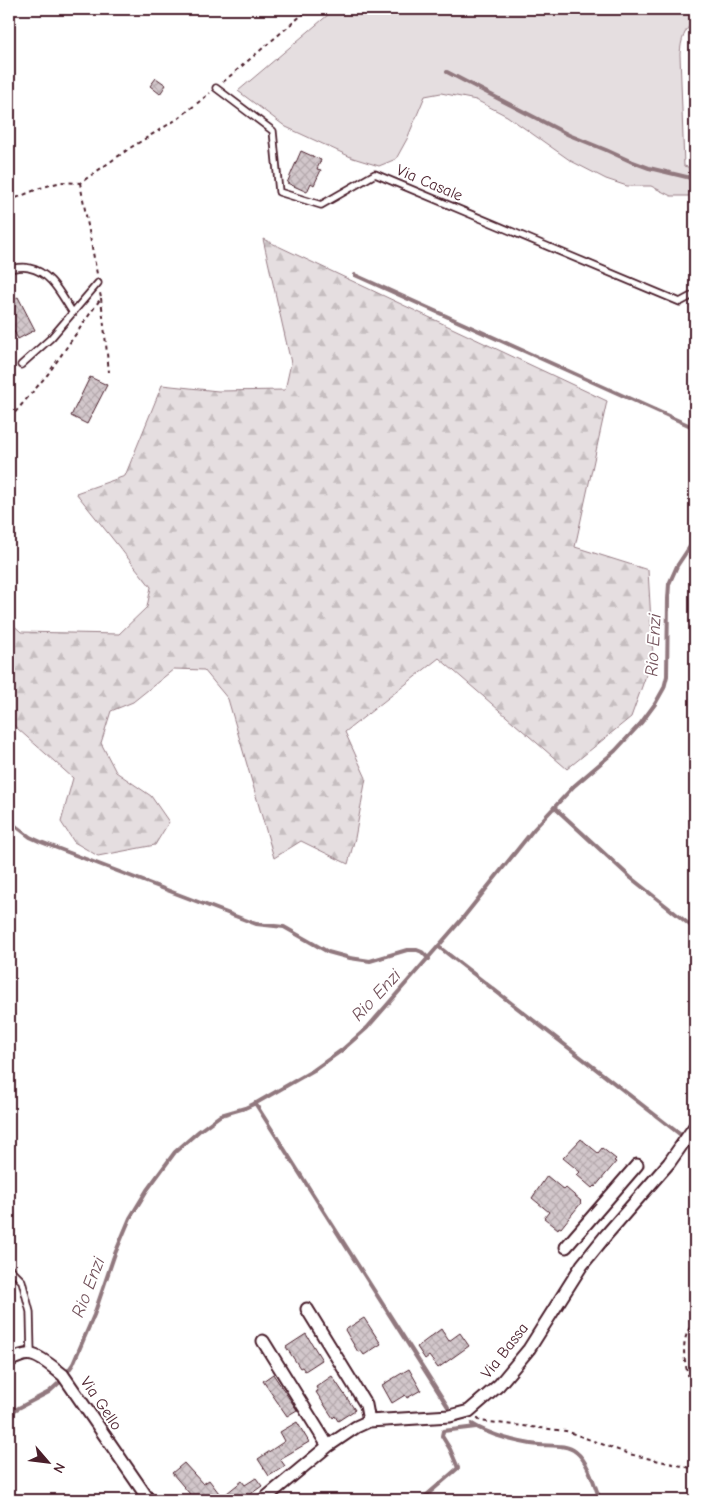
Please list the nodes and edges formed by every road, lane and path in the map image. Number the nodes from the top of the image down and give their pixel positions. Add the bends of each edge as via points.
1 (309, 9) edge
2 (216, 88) junction
3 (9, 201) edge
4 (9, 269) edge
5 (98, 283) dead end
6 (695, 294) edge
7 (101, 298) dead end
8 (73, 313) junction
9 (21, 364) dead end
10 (109, 372) dead end
11 (689, 1135) edge
12 (637, 1165) dead end
13 (602, 1207) junction
14 (618, 1221) junction
15 (566, 1247) dead end
16 (9, 1268) edge
17 (307, 1309) dead end
18 (695, 1321) edge
19 (263, 1341) dead end
20 (31, 1354) junction
21 (9, 1361) edge
22 (695, 1396) edge
23 (460, 1414) junction
24 (369, 1421) junction
25 (328, 1446) junction
26 (695, 1469) edge
27 (149, 1500) edge
28 (263, 1500) edge

1 - 2 path
2 - 3 path via 179,118 80,183 61,182
2 - 6 lane, Via Casale via 274,131 279,192 321,205 375,174 680,302
4 - 8 lane via 27,267 49,277
5 - 8 lane
7 - 10 path
8 - 9 lane
11 - 14 street, Via Bassa
12 - 13 street
13 - 14 street
13 - 15 street
14 - 23 street, Via Bassa via 582,1265 528,1349 499,1385 477,1406
16 - 20 lane via 22,1281 30,1312
17 - 24 street via 366,1405
18 - 22 path via 684,1340 684,1363
19 - 25 street
20 - 21 street
20 - 27 street, Via Gello via 65,1378
23 - 24 street
23 - 26 path via 480,1421 566,1431 629,1454
24 - 25 street
25 - 28 street

